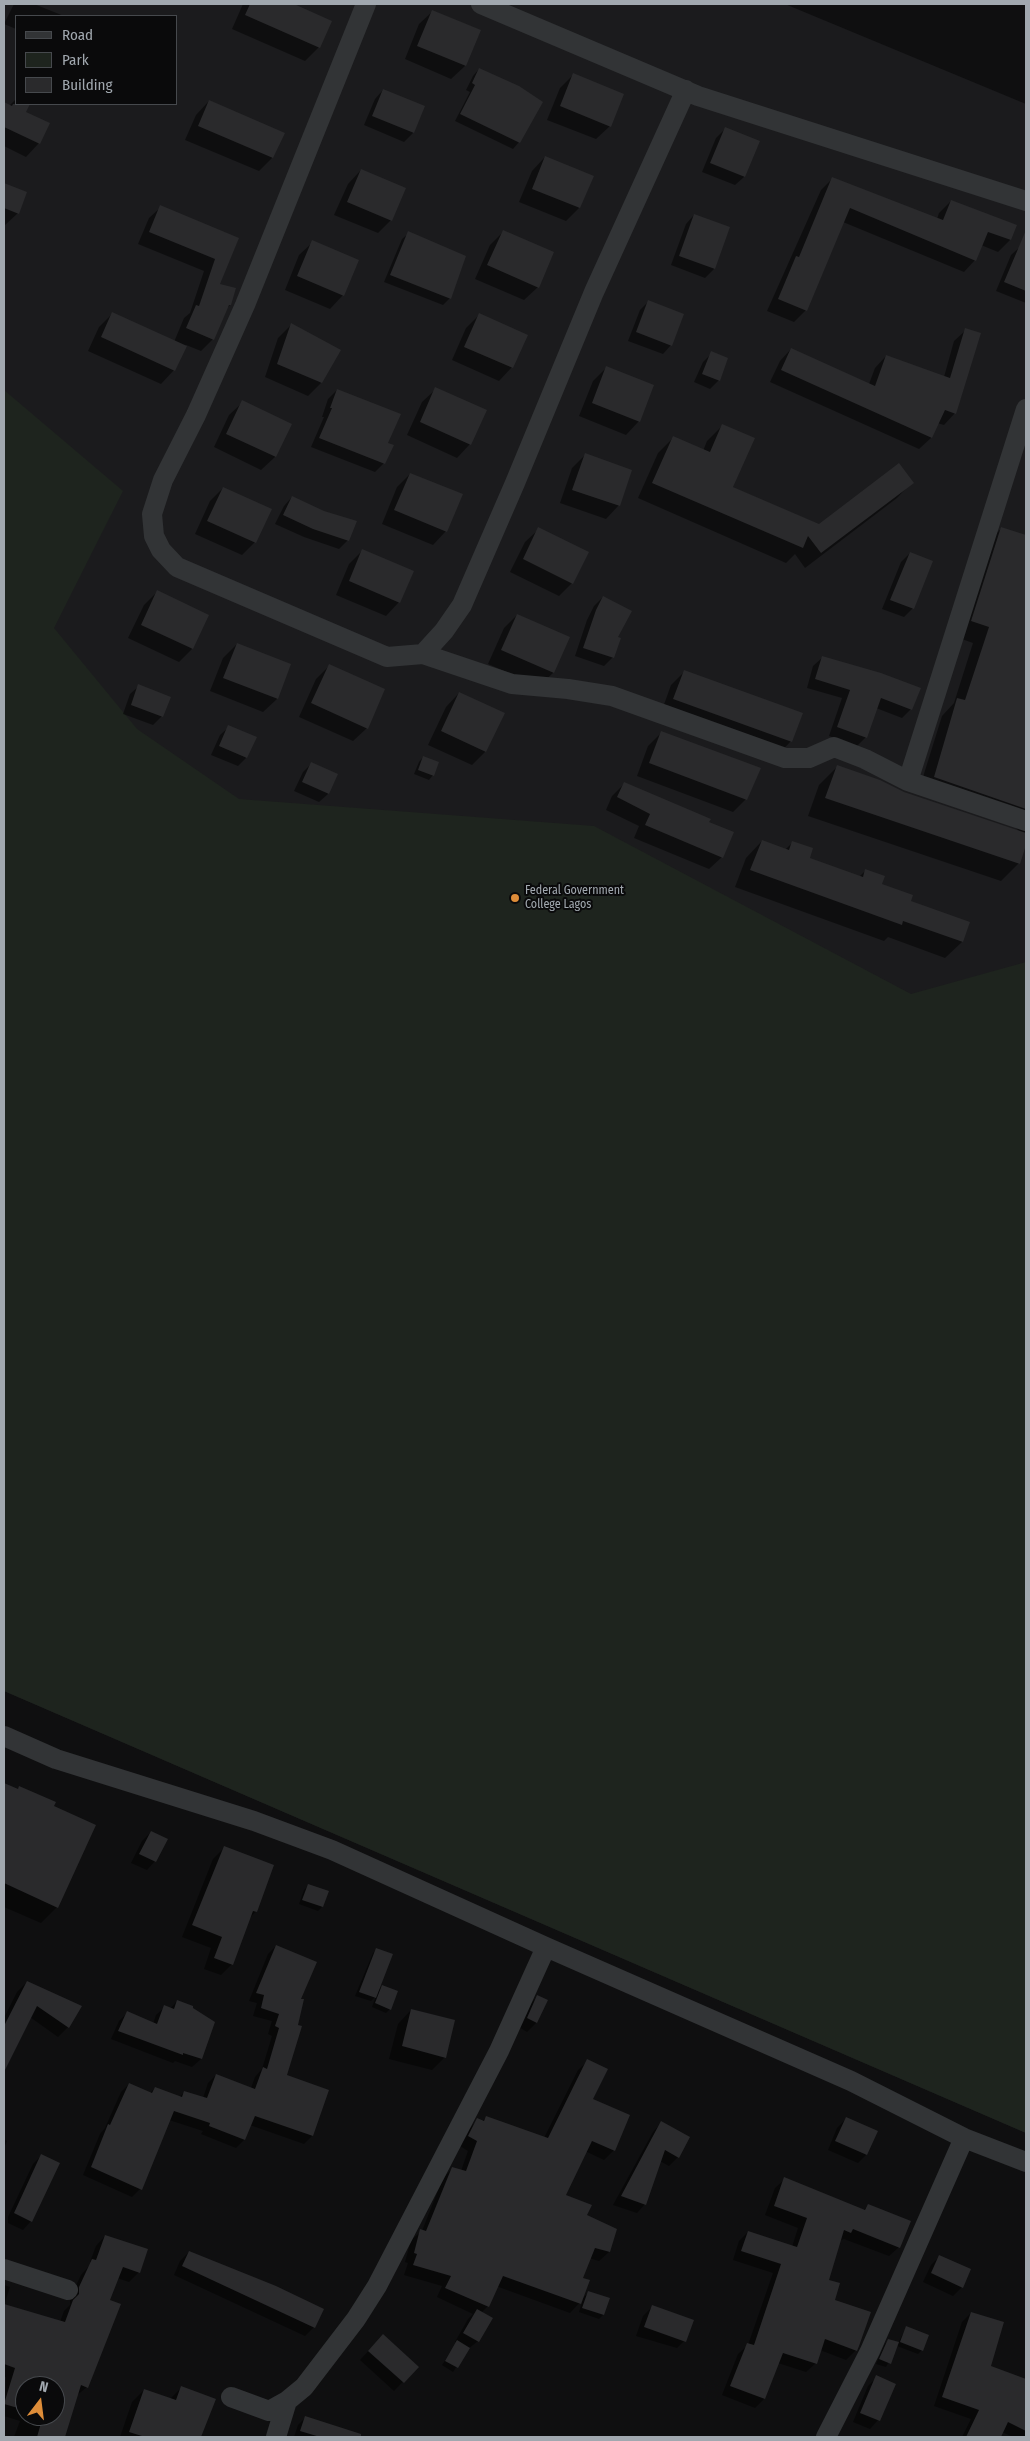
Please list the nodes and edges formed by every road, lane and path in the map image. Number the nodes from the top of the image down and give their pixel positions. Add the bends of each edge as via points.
1 (366, 4) edge
2 (481, 4) edge
3 (686, 90) junction
4 (1026, 202) edge
5 (1026, 409) edge
6 (423, 654) junction
7 (908, 781) junction
8 (1026, 821) edge
9 (4, 1736) edge
10 (546, 1947) junction
11 (964, 2138) junction
12 (1026, 2162) edge
13 (4, 2268) edge
14 (68, 2290) dead end
15 (231, 2397) dead end
16 (287, 2401) junction
17 (276, 2437) edge
18 (826, 2437) edge

1 - 6 street via 241,314 163,480 152,514 154,536 161,550 177,567 387,657
2 - 3 street
3 - 4 street
3 - 6 street via 594,292 462,604
5 - 7 street
6 - 7 street via 512,684 612,696 785,758 809,758 834,747
7 - 8 street
9 - 10 street via 56,1759 332,1850
10 - 11 street via 851,2081
10 - 16 street via 499,2051 378,2286 304,2387
11 - 12 street
11 - 18 street via 870,2351
13 - 14 street
15 - 16 street via 269,2411
16 - 17 street

